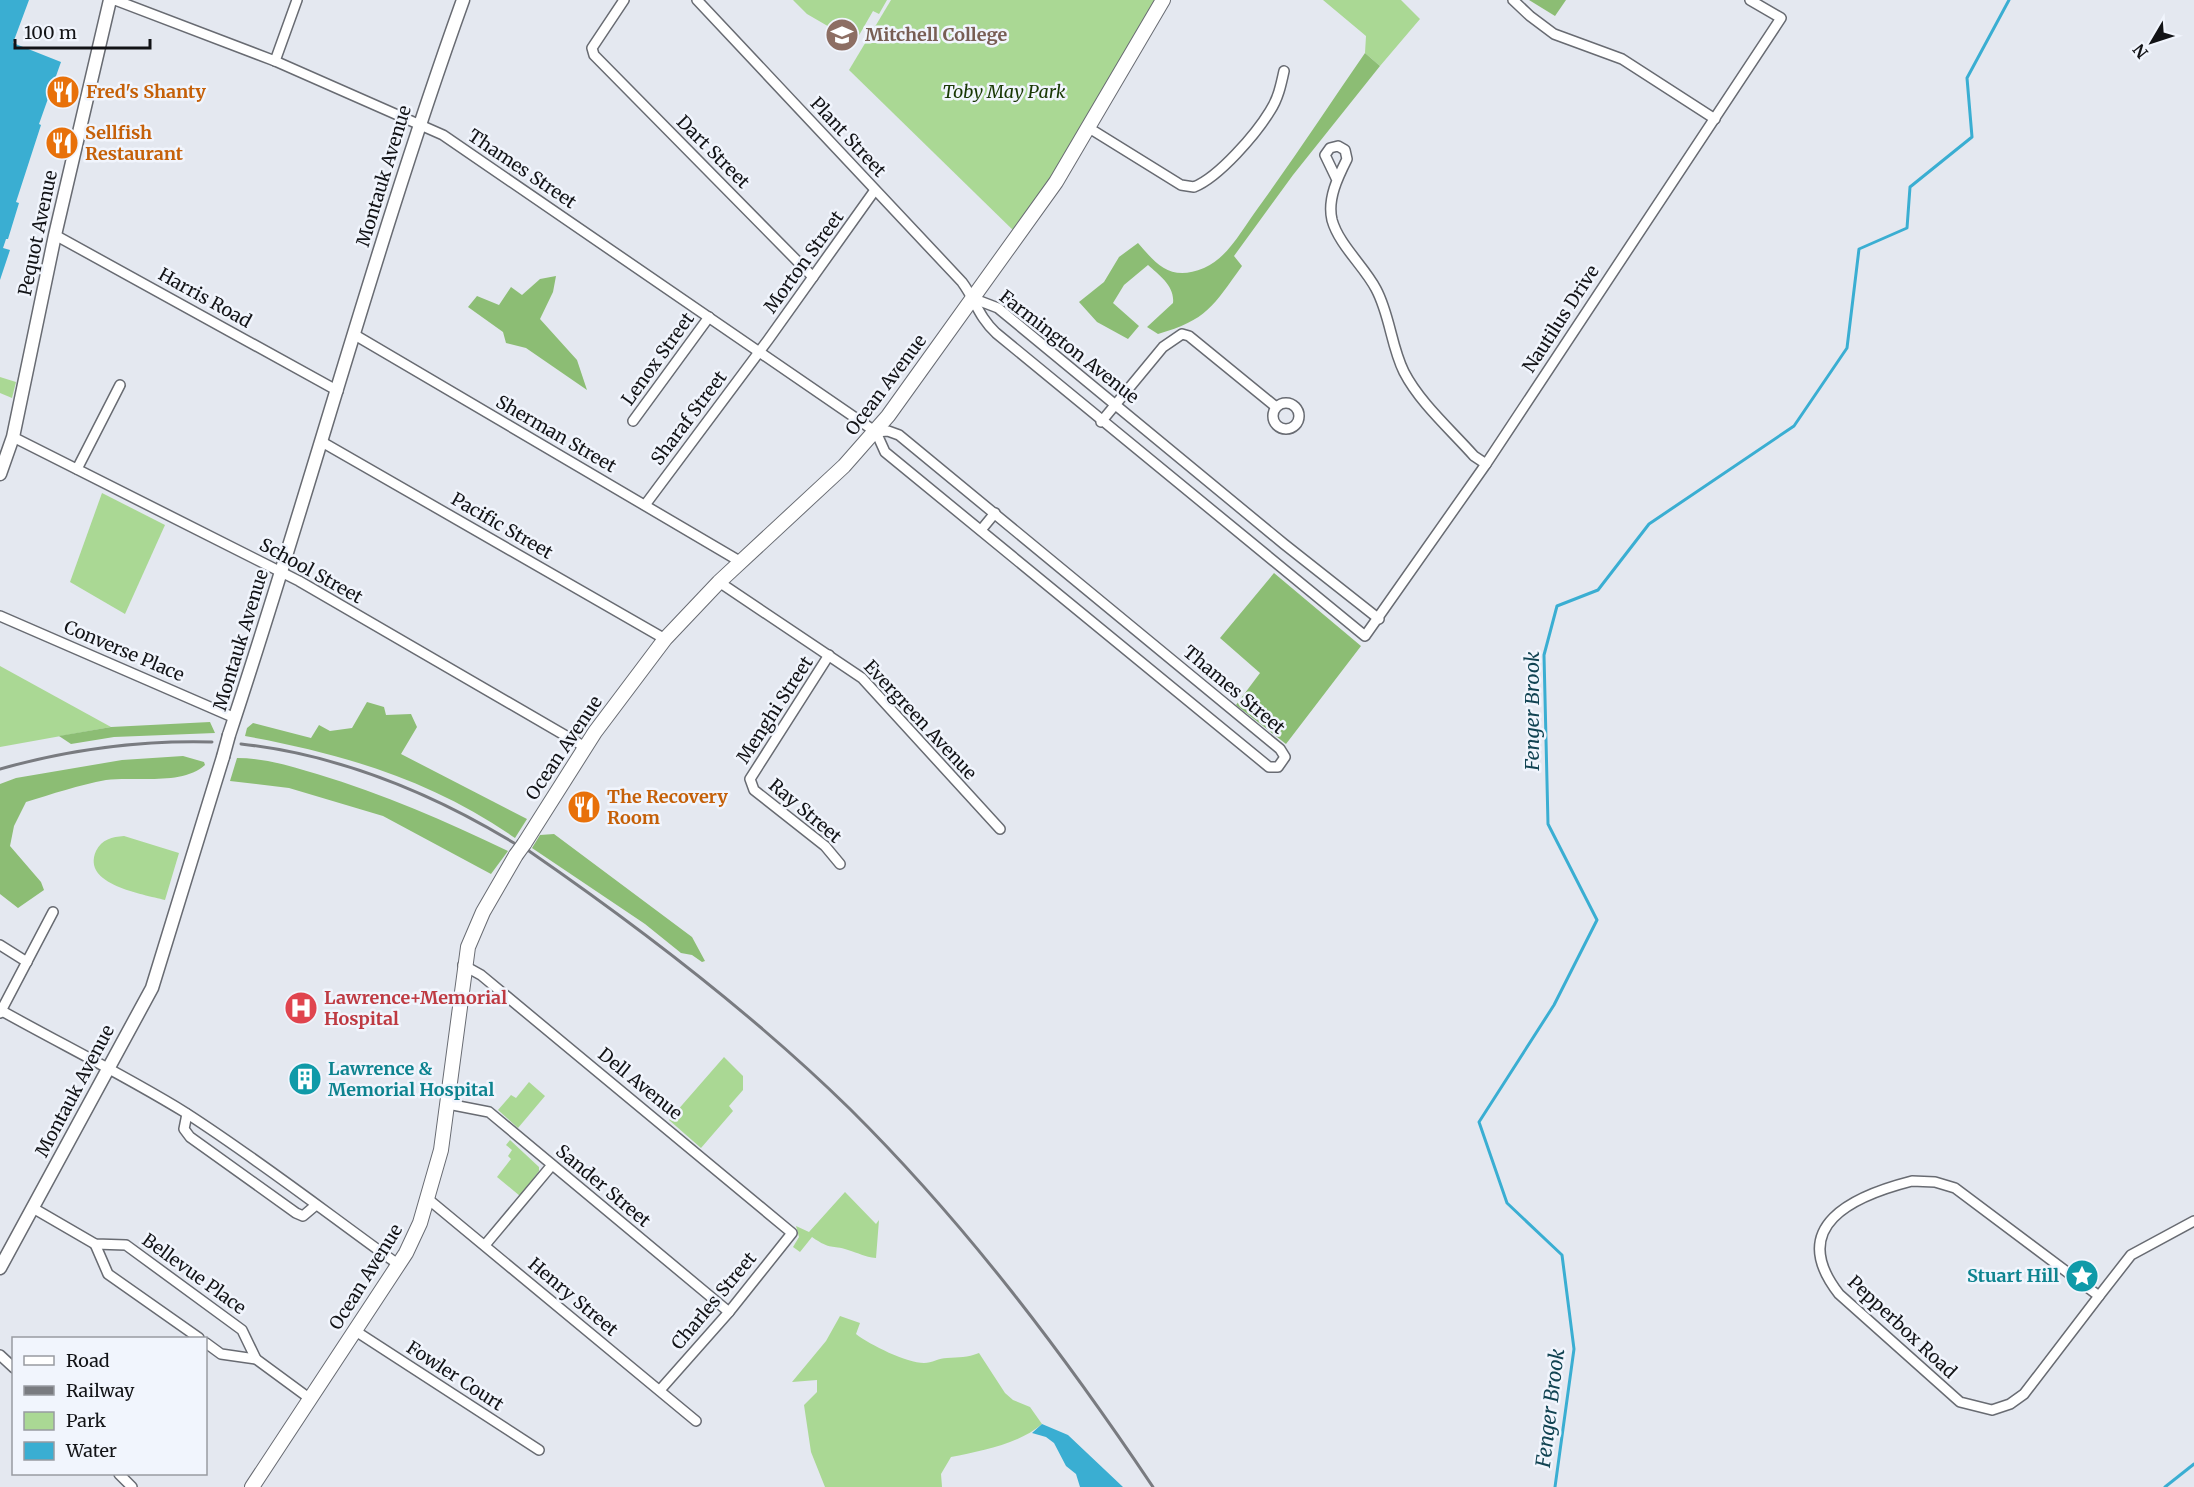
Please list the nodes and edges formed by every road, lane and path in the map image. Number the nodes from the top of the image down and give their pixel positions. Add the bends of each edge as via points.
1 (110, 0) edge
2 (115, 0) edge
3 (297, 0) edge
4 (463, 0) edge
5 (624, 0) edge
6 (697, 0) edge
7 (1162, 0) edge
8 (1513, 0) edge
9 (1750, 0) edge
10 (275, 61) junction
11 (1284, 71) dead end
12 (1715, 119) junction
13 (418, 123) junction
14 (1089, 129) junction
15 (1337, 180) dead end
16 (875, 190) junction
17 (55, 235) junction
18 (813, 277) junction
19 (972, 298) junction
20 (709, 317) junction
21 (355, 336) junction
22 (759, 351) junction
23 (120, 385) dead end
24 (338, 391) junction
25 (1116, 404) junction
26 (1276, 407) dead end
27 (633, 421) dead end
28 (1101, 422) junction
29 (876, 432) junction
30 (13, 437) junction
31 (322, 442) junction
32 (1486, 464) junction
33 (77, 469) junction
34 (0, 474) edge
35 (645, 505) junction
36 (995, 513) junction
37 (981, 530) junction
38 (741, 562) junction
39 (281, 572) junction
40 (719, 582) junction
41 (0, 616) edge
42 (1379, 619) junction
43 (1365, 636) joint
44 (665, 639) junction
45 (1149, 640) junction
46 (829, 655) junction
47 (1136, 656) junction
48 (235, 718) junction
49 (585, 747) junction
50 (750, 783) joint
51 (1000, 829) dead end
52 (840, 864) dead end
53 (53, 912) dead end
54 (0, 945) edge
55 (27, 962) junction
56 (463, 965) junction
57 (1, 1012) edge
58 (107, 1069) junction
59 (448, 1104) junction
60 (187, 1114) junction
61 (552, 1165) junction
62 (428, 1199) junction
63 (316, 1205) junction
64 (33, 1208) junction
65 (2194, 1221) edge
66 (792, 1233) joint
67 (95, 1244) junction
68 (484, 1245) junction
69 (399, 1265) junction
70 (0, 1268) edge
71 (2099, 1296) junction
72 (729, 1312) junction
73 (354, 1330) junction
74 (198, 1337) edge
75 (207, 1344) edge
76 (0, 1354) edge
77 (256, 1359) junction
78 (12, 1366) edge
79 (660, 1390) junction
80 (309, 1398) junction
81 (696, 1421) dead end
82 (539, 1450) dead end
83 (121, 1475) edge
84 (132, 1487) edge
85 (252, 1487) edge

1 - 17 street, Pequot Avenue
2 - 10 street, Thames Street
3 - 10 street
4 - 13 street, Montauk Avenue
5 - 18 street, Dart Street via 592,48 594,55
6 - 16 street, Plant Street
7 - 14 main road, Ocean Avenue
8 - 12 street via 1554,34 1622,59
9 - 12 street, Nautilus Drive via 1781,18
10 - 13 street, Thames Street
11 - 14 street via 1271,110 1255,132 1232,157 1194,187 1180,185
12 - 32 street, Nautilus Drive
13 - 20 street, Thames Street via 443,135
13 - 21 street, Montauk Avenue
14 - 19 main road, Ocean Avenue via 1047,195
15 - 32 street via 1331,202 1332,219 1378,292 1403,370 1413,387 1474,456
16 - 18 street, Morton Street
16 - 19 street, Plant Street via 962,282
17 - 24 street, Harris Road
17 - 30 street, Pequot Avenue
18 - 22 street, Morton Street
19 - 25 street, Farmington Avenue via 998,308
19 - 28 street, Farmington Avenue via 980,316 996,333
19 - 29 main road, Ocean Avenue
20 - 22 street, Thames Street
20 - 27 street, Lenox Street
21 - 24 street, Montauk Avenue
21 - 35 street, Sherman Street
22 - 29 street, Thames Street
22 - 35 street, Sharaf Street
23 - 33 street
24 - 31 street, Montauk Avenue
25 - 26 street via 1163,347 1182,334
25 - 28 street
25 - 42 street, Farmington Avenue
28 - 43 street, Farmington Avenue
29 - 36 street, Thames Street via 898,435
29 - 37 street, Thames Street via 885,452
29 - 38 main road, Ocean Avenue
30 - 33 street, School Street
30 - 34 street, Pequot Avenue
31 - 39 street, Montauk Avenue
31 - 44 street, Pacific Street
32 - 42 street, Nautilus Drive
33 - 39 street, School Street
35 - 38 street, Sherman Street
36 - 37 street
36 - 45 street, Thames Street
37 - 47 street, Thames Street
38 - 40 main road, Ocean Avenue
39 - 48 street, Montauk Avenue
39 - 49 street, School Street
40 - 44 main road, Ocean Avenue
40 - 46 street, Evergreen Avenue
41 - 48 street, Converse Place
42 - 43 street, Nautilus Drive
44 - 49 main road, Ocean Avenue
45 - 47 street
45 - 47 street, Thames Street via 1280,750 1283,761 1278,767 1269,767
46 - 50 street, Menghi Street
46 - 51 street, Evergreen Avenue via 862,678
48 - 58 street, Montauk Avenue, bridge via 152,988
49 - 56 main road, Ocean Avenue via 478,921
50 - 52 street, Ray Street via 825,846
53 - 55 street
54 - 55 street
55 - 57 street
56 - 59 main road, Ocean Avenue
56 - 66 street, Dell Avenue via 499,990
57 - 58 street
58 - 60 street
58 - 64 street, Montauk Avenue
59 - 61 street, Sander Street via 489,1112
59 - 62 main road, Ocean Avenue
60 - 63 street
60 - 63 street via 184,1129 190,1137 296,1214 303,1216
61 - 68 street
61 - 72 street, Sander Street
62 - 68 street, Henry Street
62 - 69 main road, Ocean Avenue via 413,1241
63 - 69 street
64 - 67 street, Bellevue Place
64 - 70 street, Montauk Avenue
65 - 71 street, Pepperbox Road via 2131,1255
66 - 72 street, Charles Street
67 - 74 street via 108,1274
67 - 77 street, Bellevue Place via 126,1245 242,1330
68 - 79 street, Henry Street
69 - 73 main road, Ocean Avenue
71 - 71 street, Pepperbox Road via 2024,1394 1992,1410 1960,1402 1839,1294 1825,1276 1819,1248 1828,1222 1841,1210 1890,1186 1912,1181 1935,1182 1972,1200
72 - 79 street, Charles Street
73 - 80 main road, Ocean Avenue
73 - 82 street, Fowler Court
75 - 77 street, Bellevue Place via 220,1354
76 - 78 street
77 - 80 street, Bellevue Place
79 - 81 street, Henry Street
80 - 85 main road, Ocean Avenue
83 - 84 street

